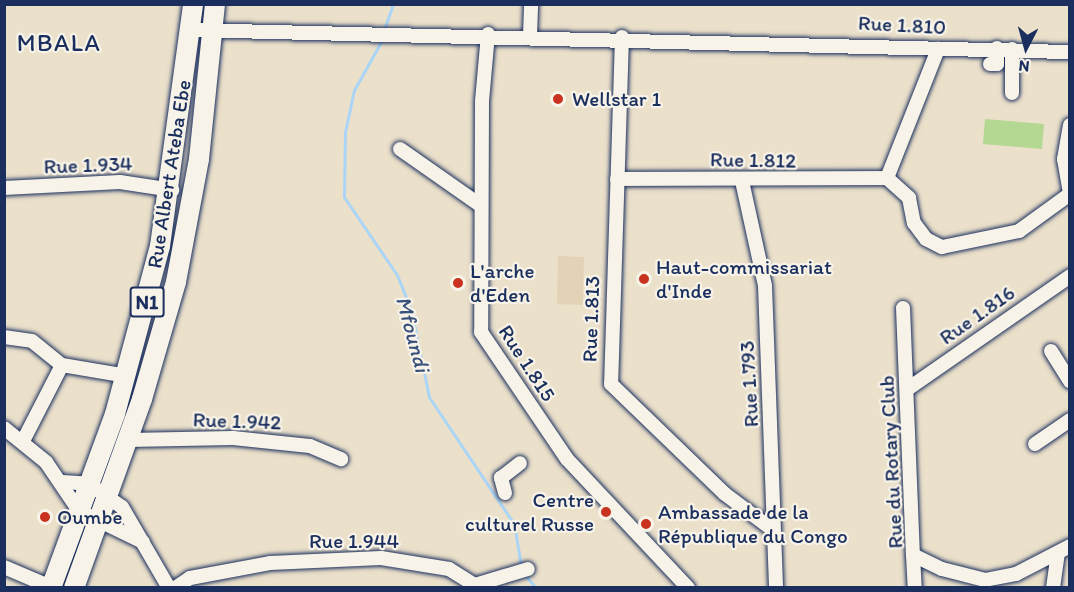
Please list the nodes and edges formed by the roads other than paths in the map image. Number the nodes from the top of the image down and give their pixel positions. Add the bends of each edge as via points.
1 (193, 4) edge
2 (215, 4) edge
3 (531, 4) edge
4 (214, 27) junction
5 (192, 30) junction
6 (488, 34) junction
7 (530, 36) junction
8 (622, 38) junction
9 (997, 48) junction
10 (938, 49) junction
11 (1012, 49) junction
12 (1070, 52) edge
13 (990, 64) dead end
14 (1012, 93) dead end
15 (1070, 125) edge
16 (400, 149) dead end
17 (887, 178) junction
18 (617, 179) junction
19 (742, 181) junction
20 (4, 188) edge
21 (172, 190) junction
22 (1070, 193) edge
23 (480, 205) junction
24 (1070, 276) edge
25 (903, 308) dead end
26 (4, 337) edge
27 (1051, 351) dead end
28 (62, 365) junction
29 (127, 376) junction
30 (1070, 382) edge
31 (909, 388) junction
32 (1070, 420) edge
33 (4, 428) edge
34 (128, 440) junction
35 (23, 441) junction
36 (1035, 444) dead end
37 (341, 459) dead end
38 (514, 470) dead end
39 (63, 482) junction
40 (89, 484) junction
41 (505, 493) dead end
42 (108, 495) junction
43 (79, 511) junction
44 (99, 521) junction
45 (773, 530) junction
46 (143, 542) junction
47 (1064, 550) edge
48 (913, 555) junction
49 (4, 567) edge
50 (528, 569) dead end
51 (51, 587) edge
52 (74, 588) edge
53 (168, 588) edge
54 (175, 588) edge
55 (688, 588) edge
56 (776, 588) edge
57 (915, 588) edge
58 (1053, 588) edge

1 - 5 highway, N1
2 - 4 highway, Rue Albert Ateba Ebe / N1
3 - 7 street
4 - 5 street, Rue 1.810
4 - 6 street, Rue 1.810
4 - 34 highway, Rue Albert Ateba Ebe / N1 via 182,252
5 - 21 highway, N1
6 - 7 street, Rue 1.810
6 - 23 street, Rue 1.815
7 - 8 street, Rue 1.810
8 - 10 street, Rue 1.810
8 - 18 street, Rue 1.813
9 - 10 street, Rue 1.810
9 - 11 street, Rue 1.810
9 - 13 street via 997,64
10 - 17 street
11 - 12 street, Rue 1.810
11 - 14 street
15 - 22 street via 1064,159
16 - 23 street
17 - 19 street, Rue 1.812
17 - 22 street via 909,198 914,223 926,239 942,247 1019,231
18 - 19 street, Rue 1.812
18 - 45 street, Rue 1.813 via 611,384 725,494
19 - 45 street, Rue 1.793 via 765,286
20 - 21 street, Rue 1.934 via 120,182
21 - 29 highway, N1
23 - 55 street, Rue 1.815 via 481,332 567,459
24 - 31 street, Rue 1.816
25 - 31 street, Rue du Rotary Club
26 - 28 street via 32,341
27 - 30 street
28 - 29 street
28 - 35 street
29 - 40 highway, N1
31 - 48 street, Rue du Rotary Club
32 - 36 street
33 - 35 street
34 - 37 street, Rue 1.942 via 233,438 310,446
34 - 42 highway, Rue Albert Ateba Ebe / N1
35 - 39 street
38 - 41 street via 500,480
39 - 40 street
39 - 43 street
40 - 42 street
40 - 43 highway, N1
42 - 44 highway, Rue Albert Ateba Ebe / N1
42 - 46 street via 133,520
43 - 44 street
43 - 51 highway, N1
44 - 46 street
44 - 52 highway, Rue Albert Ateba Ebe / N1
45 - 56 street, Rue 1.793
46 - 53 street
47 - 48 street, Rue du Rotary Club via 1016,574 985,580 942,569
47 - 58 street
48 - 57 street
49 - 51 street
50 - 54 street, Rue 1.944 via 475,585 448,569 381,558 337,560 236,568 190,578

